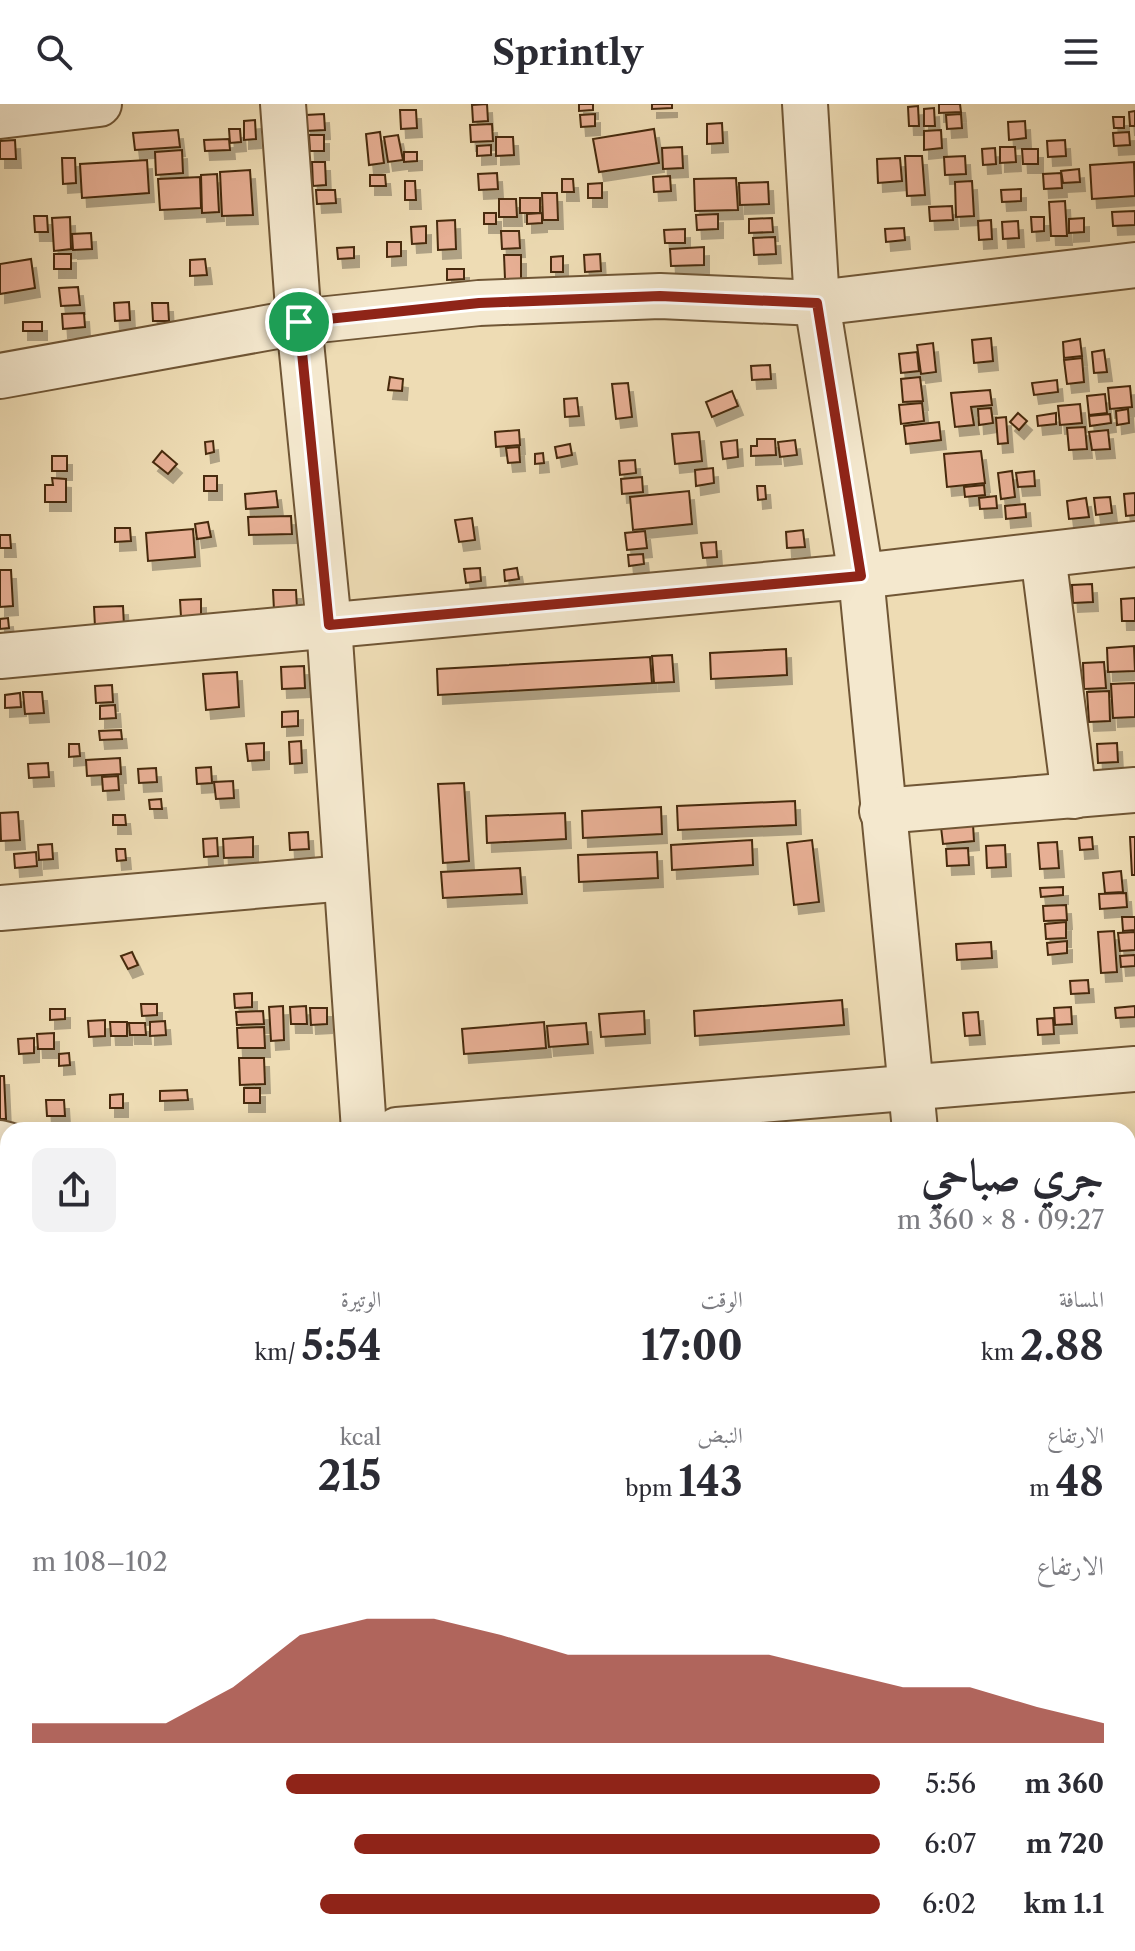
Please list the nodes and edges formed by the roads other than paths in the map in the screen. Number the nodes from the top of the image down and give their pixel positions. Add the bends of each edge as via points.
1 (99, 104) edge
2 (283, 104) edge
3 (805, 104) edge
4 (0, 116) edge
5 (1135, 265) edge
6 (817, 303) junction
7 (299, 322) junction
8 (0, 376) edge
9 (1135, 544) edge
10 (1043, 555) junction
11 (861, 576) junction
12 (329, 625) junction
13 (0, 656) edge
14 (1135, 790) edge
15 (1074, 796) junction
16 (882, 811) junction
17 (346, 878) junction
18 (0, 908) edge
19 (1135, 1069) edge
20 (911, 1087) junction
21 (363, 1122) edge
22 (493, 1122) edge
23 (914, 1122) edge

1 - 4 street
2 - 7 street
3 - 6 street
5 - 6 street
6 - 7 street via 660,296 494,302
6 - 11 street
7 - 8 street
7 - 12 street
9 - 10 street
10 - 11 street
10 - 15 street
11 - 12 street
11 - 16 street
12 - 13 street
12 - 17 street
14 - 15 street
15 - 16 street
16 - 20 street
17 - 18 street
17 - 21 street
19 - 20 street
20 - 22 street
20 - 23 street

